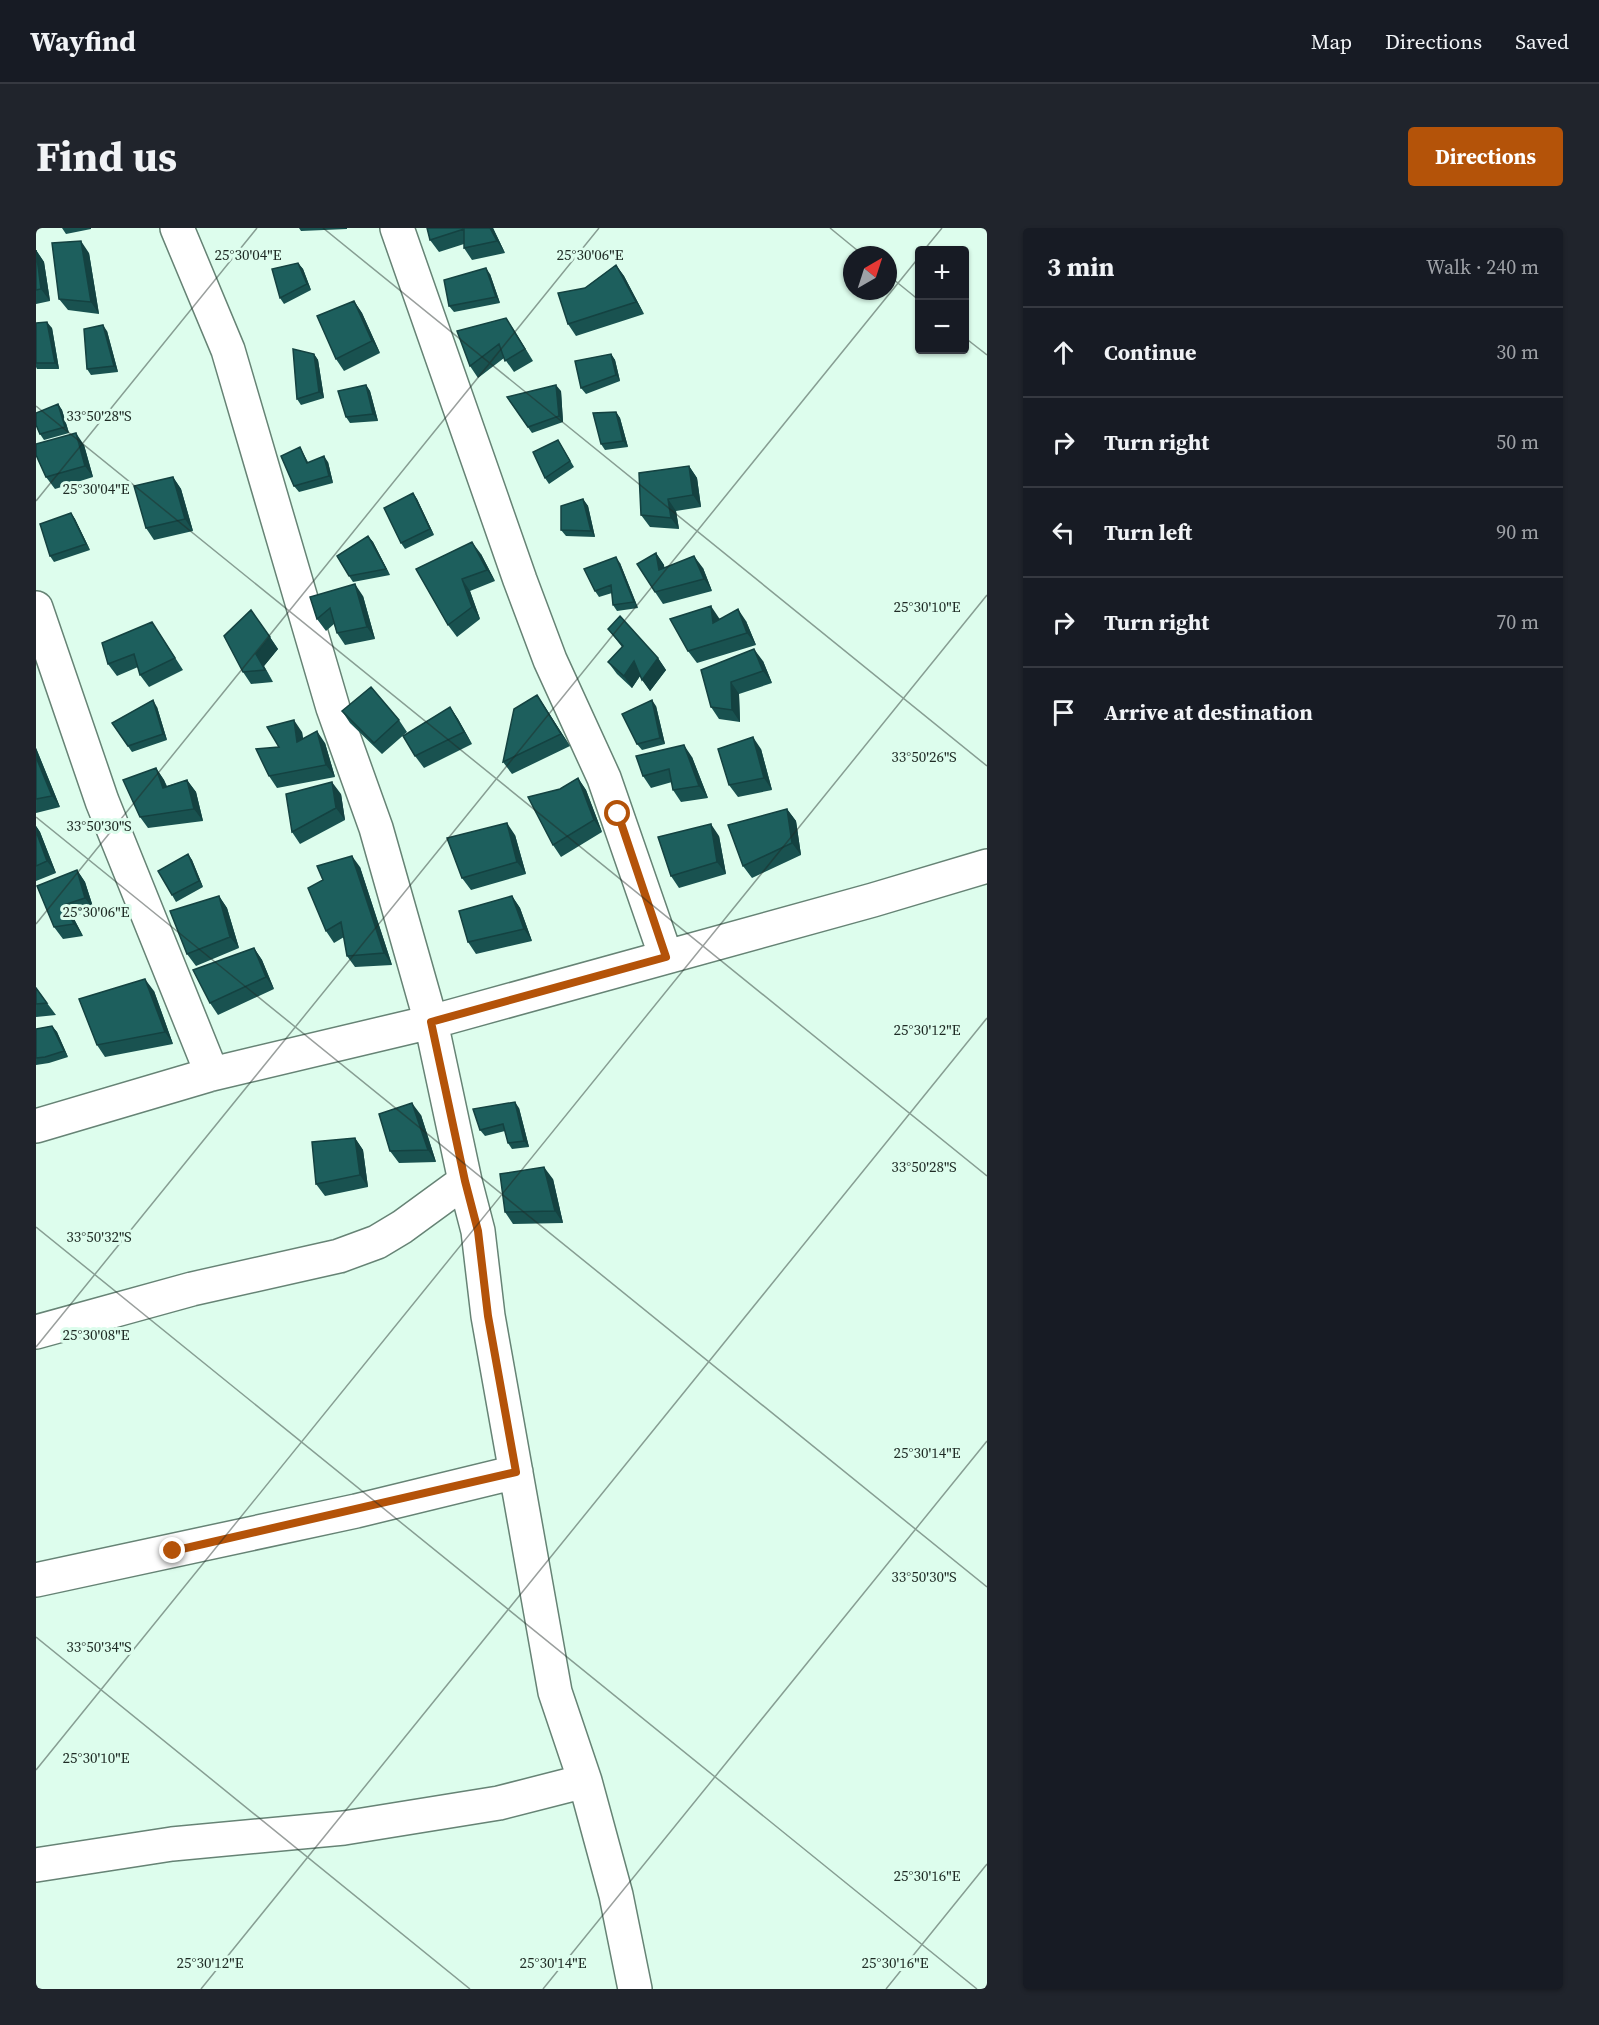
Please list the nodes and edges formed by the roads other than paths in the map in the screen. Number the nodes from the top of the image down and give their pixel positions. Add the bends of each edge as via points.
1 (177, 228) edge
2 (397, 228) edge
3 (36, 608) edge
4 (987, 866) edge
5 (666, 957) junction
6 (431, 1022) junction
7 (212, 1074) junction
8 (36, 1126) edge
9 (465, 1181) junction
10 (36, 1332) edge
11 (516, 1472) junction
12 (36, 1580) edge
13 (585, 1781) junction
14 (36, 1865) edge
15 (634, 1989) edge

1 - 6 street via 228,350 333,708 376,828
2 - 5 street via 519,580 550,660 604,778
3 - 7 street via 102,801
4 - 5 street
5 - 6 street
6 - 7 street
6 - 9 street
7 - 8 street
9 - 10 street via 377,1242 339,1256 181,1292
9 - 11 street via 478,1231 488,1316
11 - 12 street
11 - 13 street via 555,1692
13 - 14 street via 499,1803 355,1826 172,1844
13 - 15 street via 616,1895

